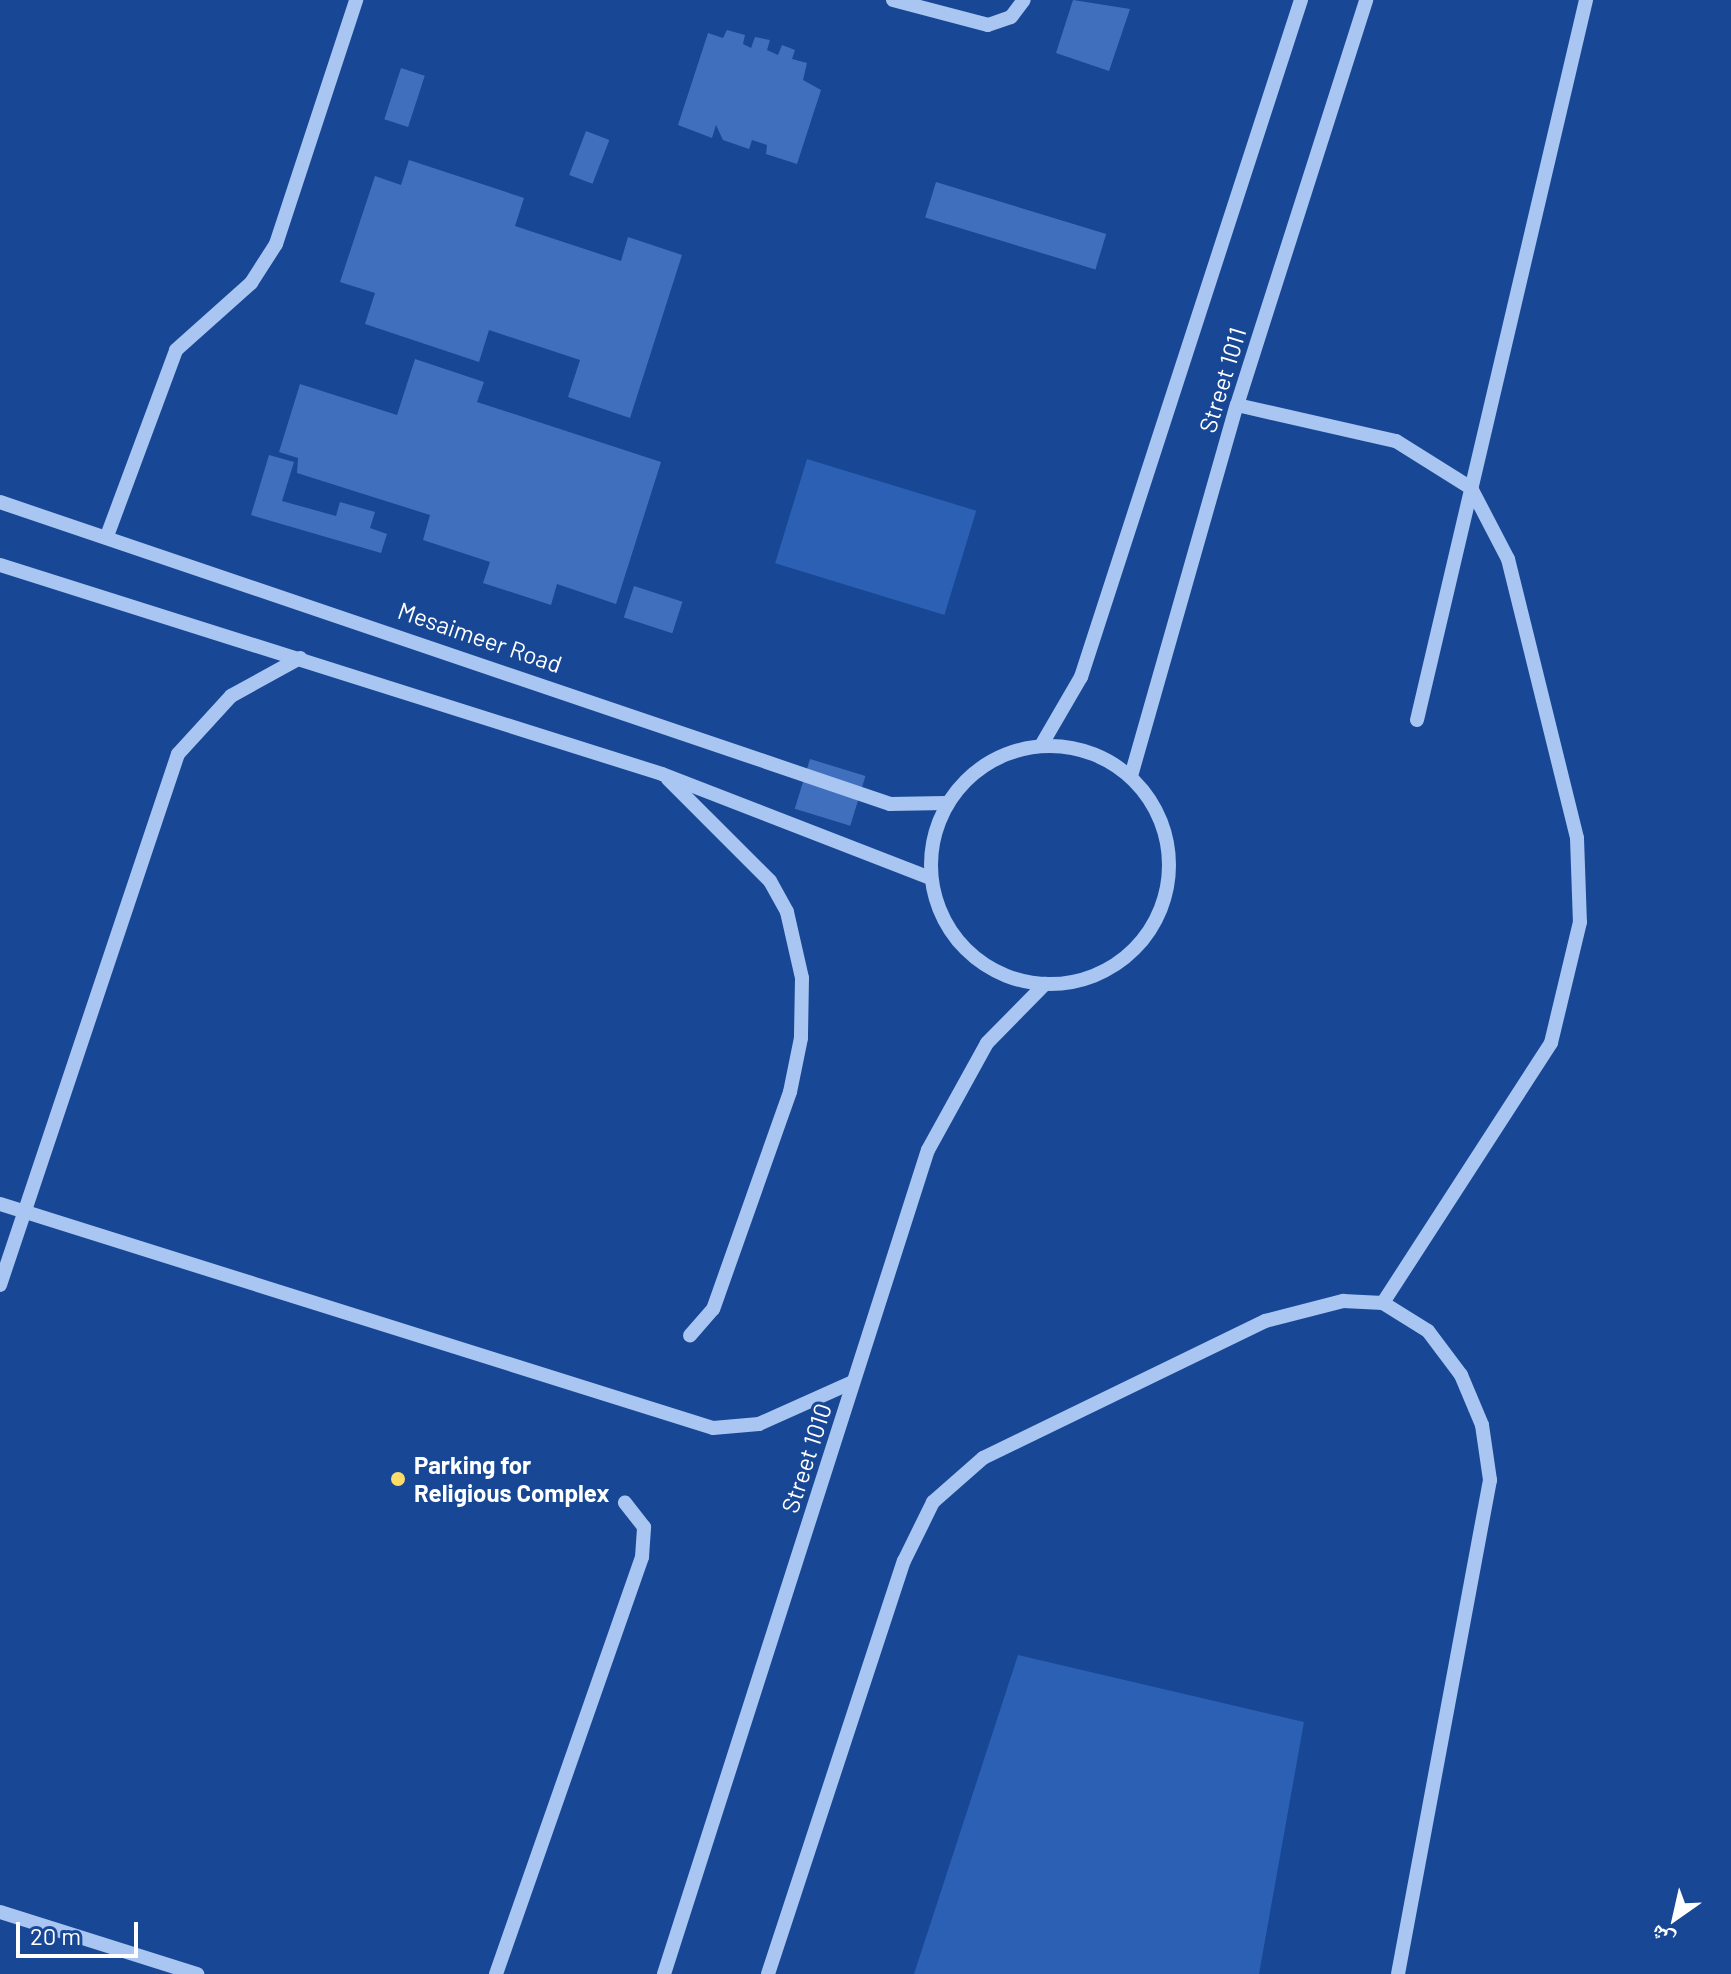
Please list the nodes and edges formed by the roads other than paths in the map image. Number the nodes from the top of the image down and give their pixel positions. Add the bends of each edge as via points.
1 (356, 0) edge
2 (893, 0) edge
3 (1024, 0) edge
4 (1301, 0) edge
5 (1366, 0) edge
6 (1586, 0) edge
7 (1237, 405) junction
8 (1471, 488) junction
9 (0, 502) edge
10 (107, 536) junction
11 (0, 565) edge
12 (300, 658) junction
13 (1417, 720) dead end
14 (1042, 744) junction
15 (662, 774) junction
16 (1131, 776) junction
17 (946, 803) junction
18 (930, 878) junction
19 (1045, 984) junction
20 (0, 1204) edge
21 (26, 1212) junction
22 (0, 1285) edge
23 (1383, 1303) junction
24 (690, 1335) dead end
25 (853, 1382) junction
26 (625, 1503) dead end
27 (0, 1912) edge
28 (197, 1974) edge
29 (496, 1974) edge
30 (664, 1974) edge
31 (768, 1974) edge
32 (1398, 1974) edge

1 - 10 street via 276,244 251,283 176,350
2 - 3 street via 988,25 1011,17
4 - 14 street, Street 1011 via 1081,677
5 - 7 street, Street 1011
6 - 8 street
7 - 8 street via 1396,441
7 - 16 street, Street 1011
8 - 13 street
8 - 23 street via 1508,559 1557,753 1577,838 1580,922 1565,1004 1532,1080
9 - 10 street, Mesaimeer Road
10 - 17 street, Mesaimeer Road via 890,804
11 - 12 street
12 - 15 street
12 - 21 street via 231,696 178,754
14 - 16 street via 1090,751
14 - 17 street via 987,762
15 - 18 street
15 - 24 street via 770,881 787,912 802,978 801,1038 790,1092 713,1309
16 - 19 street via 1157,809 1170,849 1168,891 1152,929 1123,960 1086,979
17 - 18 street via 932,839
18 - 19 street via 943,918 968,952 1004,975
19 - 25 street, Street 1010 via 987,1043 944,1112
20 - 21 street
21 - 22 street
21 - 25 street via 713,1428 759,1424
23 - 31 street via 1303,1307 1265,1321 956,1476 933,1502 904,1561
23 - 32 street via 1428,1331 1461,1375 1482,1425 1490,1480
25 - 30 street, Street 1010
26 - 29 street via 644,1527 642,1557
27 - 28 street

